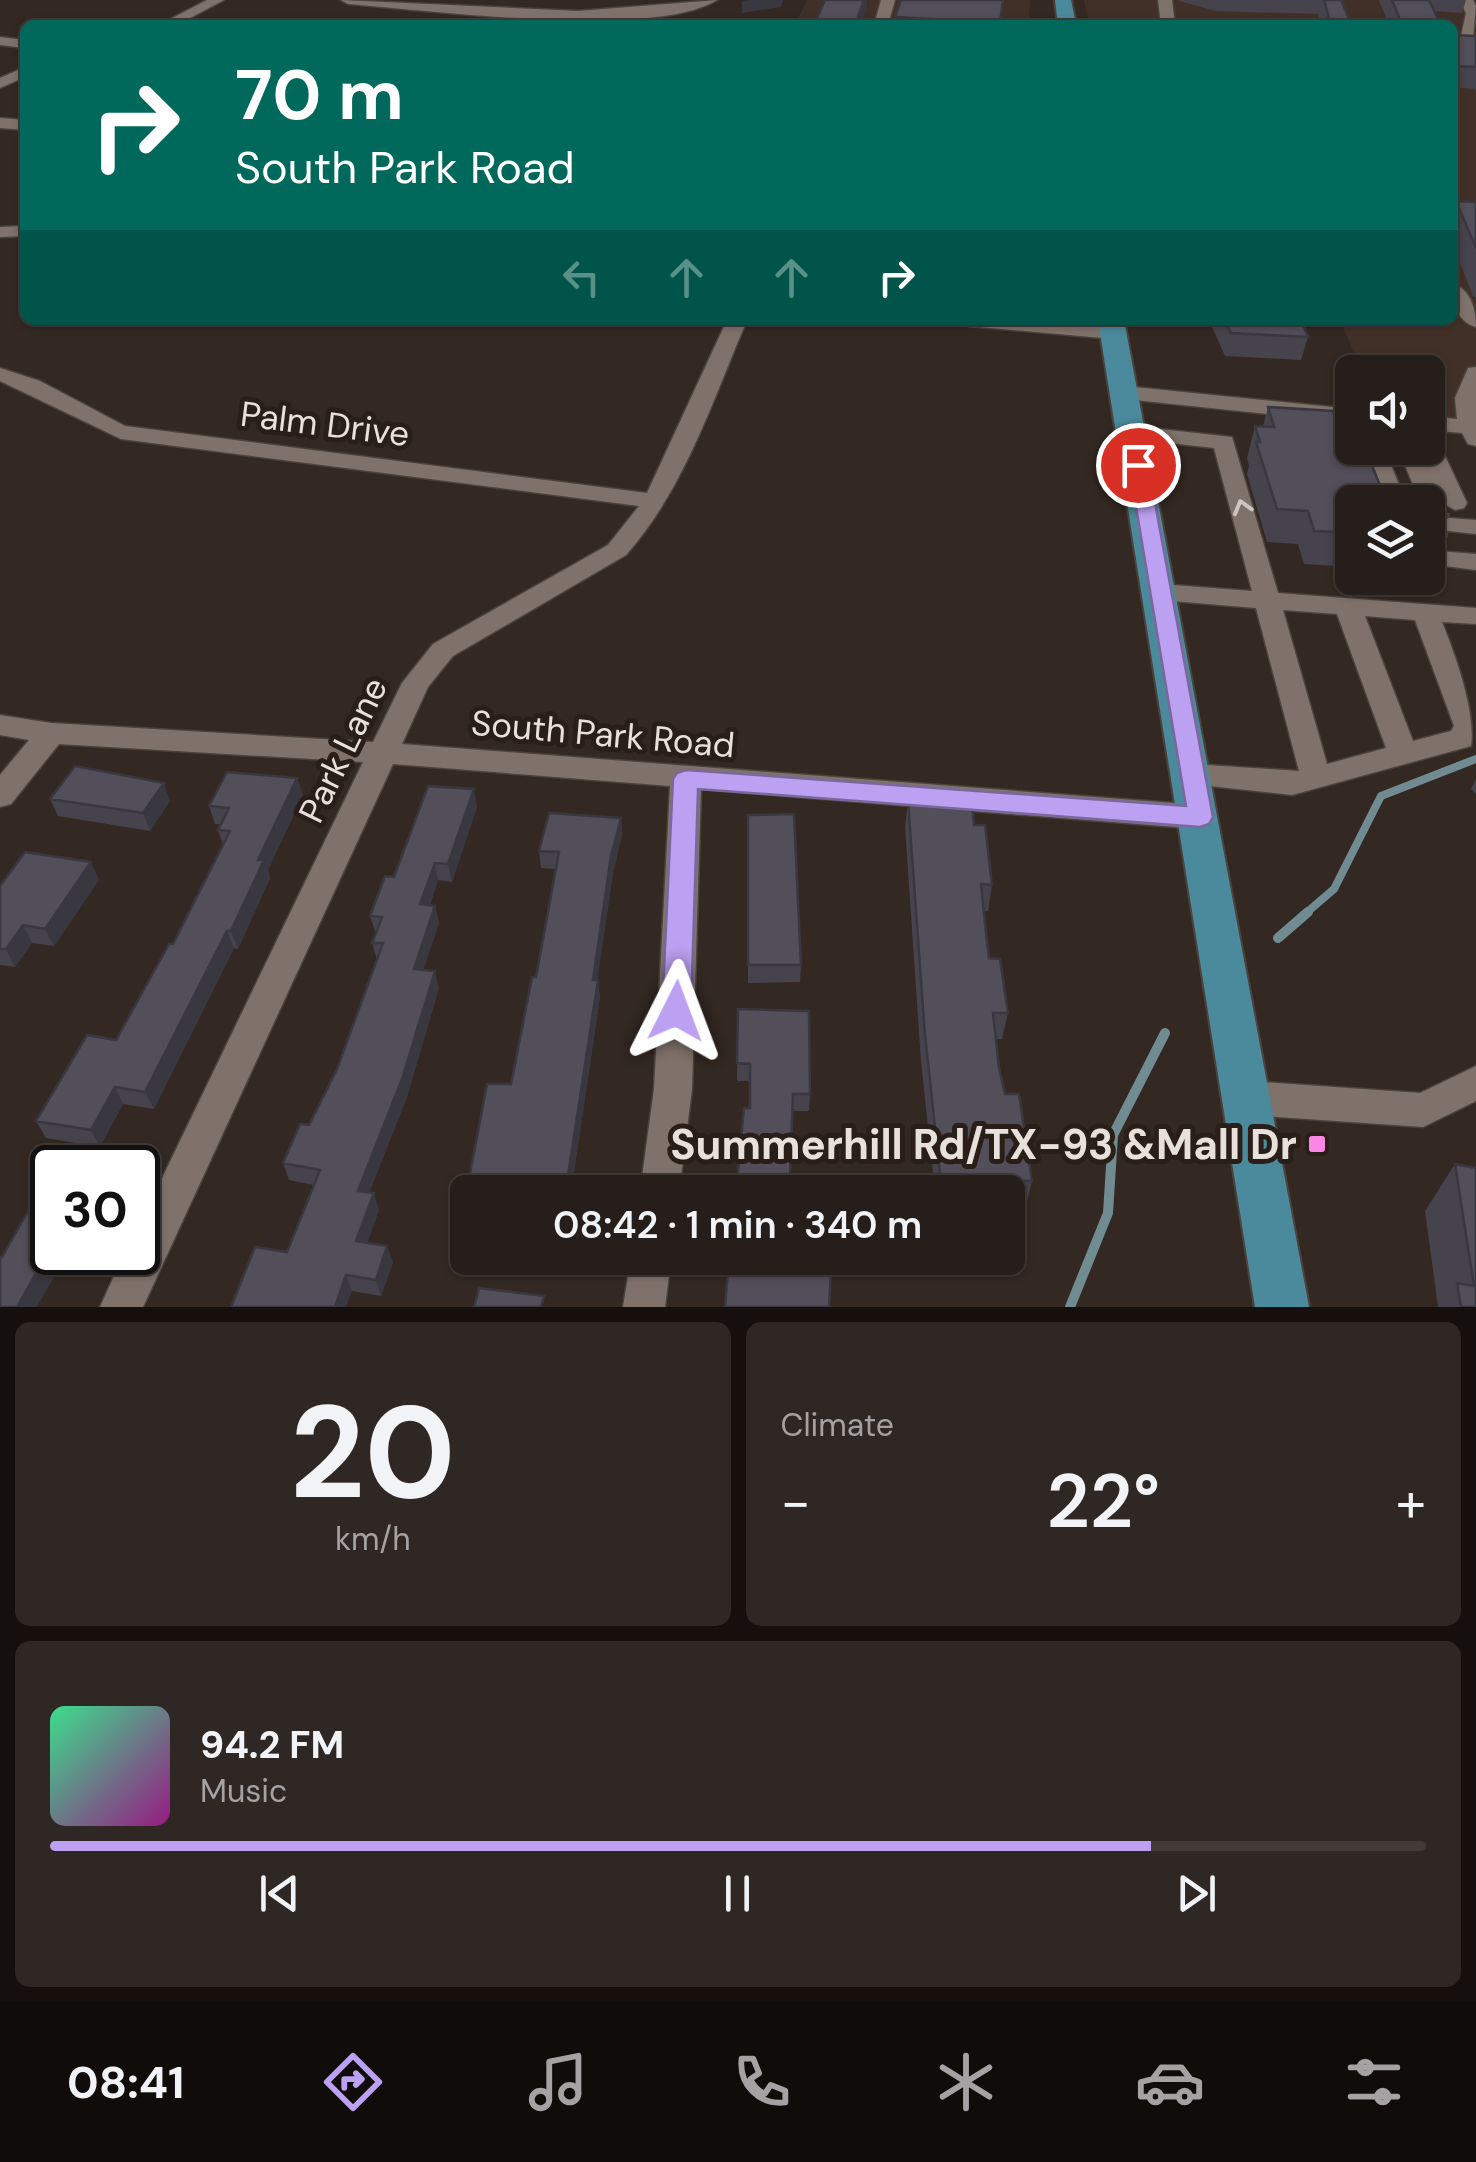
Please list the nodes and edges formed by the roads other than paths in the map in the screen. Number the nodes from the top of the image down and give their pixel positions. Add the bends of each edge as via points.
1 (218, 0) edge
2 (348, 0) edge
3 (710, 0) edge
4 (1466, 0) edge
5 (408, 2) edge
6 (672, 11) junction
7 (176, 20) edge
8 (415, 20) edge
9 (689, 20) edge
10 (1468, 36) edge
11 (1458, 297) edge
12 (1476, 322) edge
13 (736, 325) edge
14 (1112, 326) edge
15 (1476, 373) edge
16 (0, 374) edge
17 (1124, 393) junction
18 (1335, 414) edge
19 (1445, 426) edge
20 (1474, 431) edge
21 (1133, 434) junction
22 (1391, 465) edge
23 (1405, 465) edge
24 (1412, 485) edge
25 (1421, 485) edge
26 (655, 501) junction
27 (1445, 560) edge
28 (1476, 562) edge
29 (1160, 592) junction
30 (1269, 600) junction
31 (1348, 606) junction
32 (1425, 612) junction
33 (1476, 616) edge
34 (0, 725) edge
35 (51, 734) junction
36 (382, 753) junction
37 (1403, 754) junction
38 (1193, 776) junction
39 (1316, 778) junction
40 (686, 779) junction
41 (0, 796) edge
42 (1200, 817) junction
43 (1476, 1082) edge
44 (1247, 1098) junction
45 (661, 1175) edge
46 (648, 1275) edge
47 (121, 1307) edge
48 (644, 1307) edge
49 (1282, 1307) edge

1 - 7 street
2 - 5 street
3 - 6 street
4 - 10 street via 1473,14
5 - 6 street via 588,15
5 - 8 street via 403,12
6 - 9 street
11 - 12 street
13 - 26 street, Park Lane
14 - 17 main road
15 - 20 street via 1463,400
16 - 26 street, Palm Drive via 46,389 93,422 122,432
17 - 18 street
17 - 21 main road
19 - 20 street
21 - 29 main road
30 -> 21 street via 1224,442
22 - 24 street
23 - 25 street
26 - 36 street, Park Lane via 617,550 443,650 416,684
27 - 28 street
29 - 30 street
29 - 38 main road
30 - 31 street
30 - 39 street
31 - 32 street
31 - 37 street
32 - 33 street
32 - 37 street via 1469,726 1461,739
34 - 35 street, South Park Road
35 - 36 street, South Park Road
35 - 41 street
36 - 40 street, South Park Road
36 - 47 street, Park Lane
37 - 39 street
38 - 39 street via 1292,784
38 - 42 main road
40 - 42 street, South Park Road
40 - 45 street via 673,1089
42 - 44 main road
43 - 44 street via 1424,1110
44 - 49 main road
46 - 48 street

